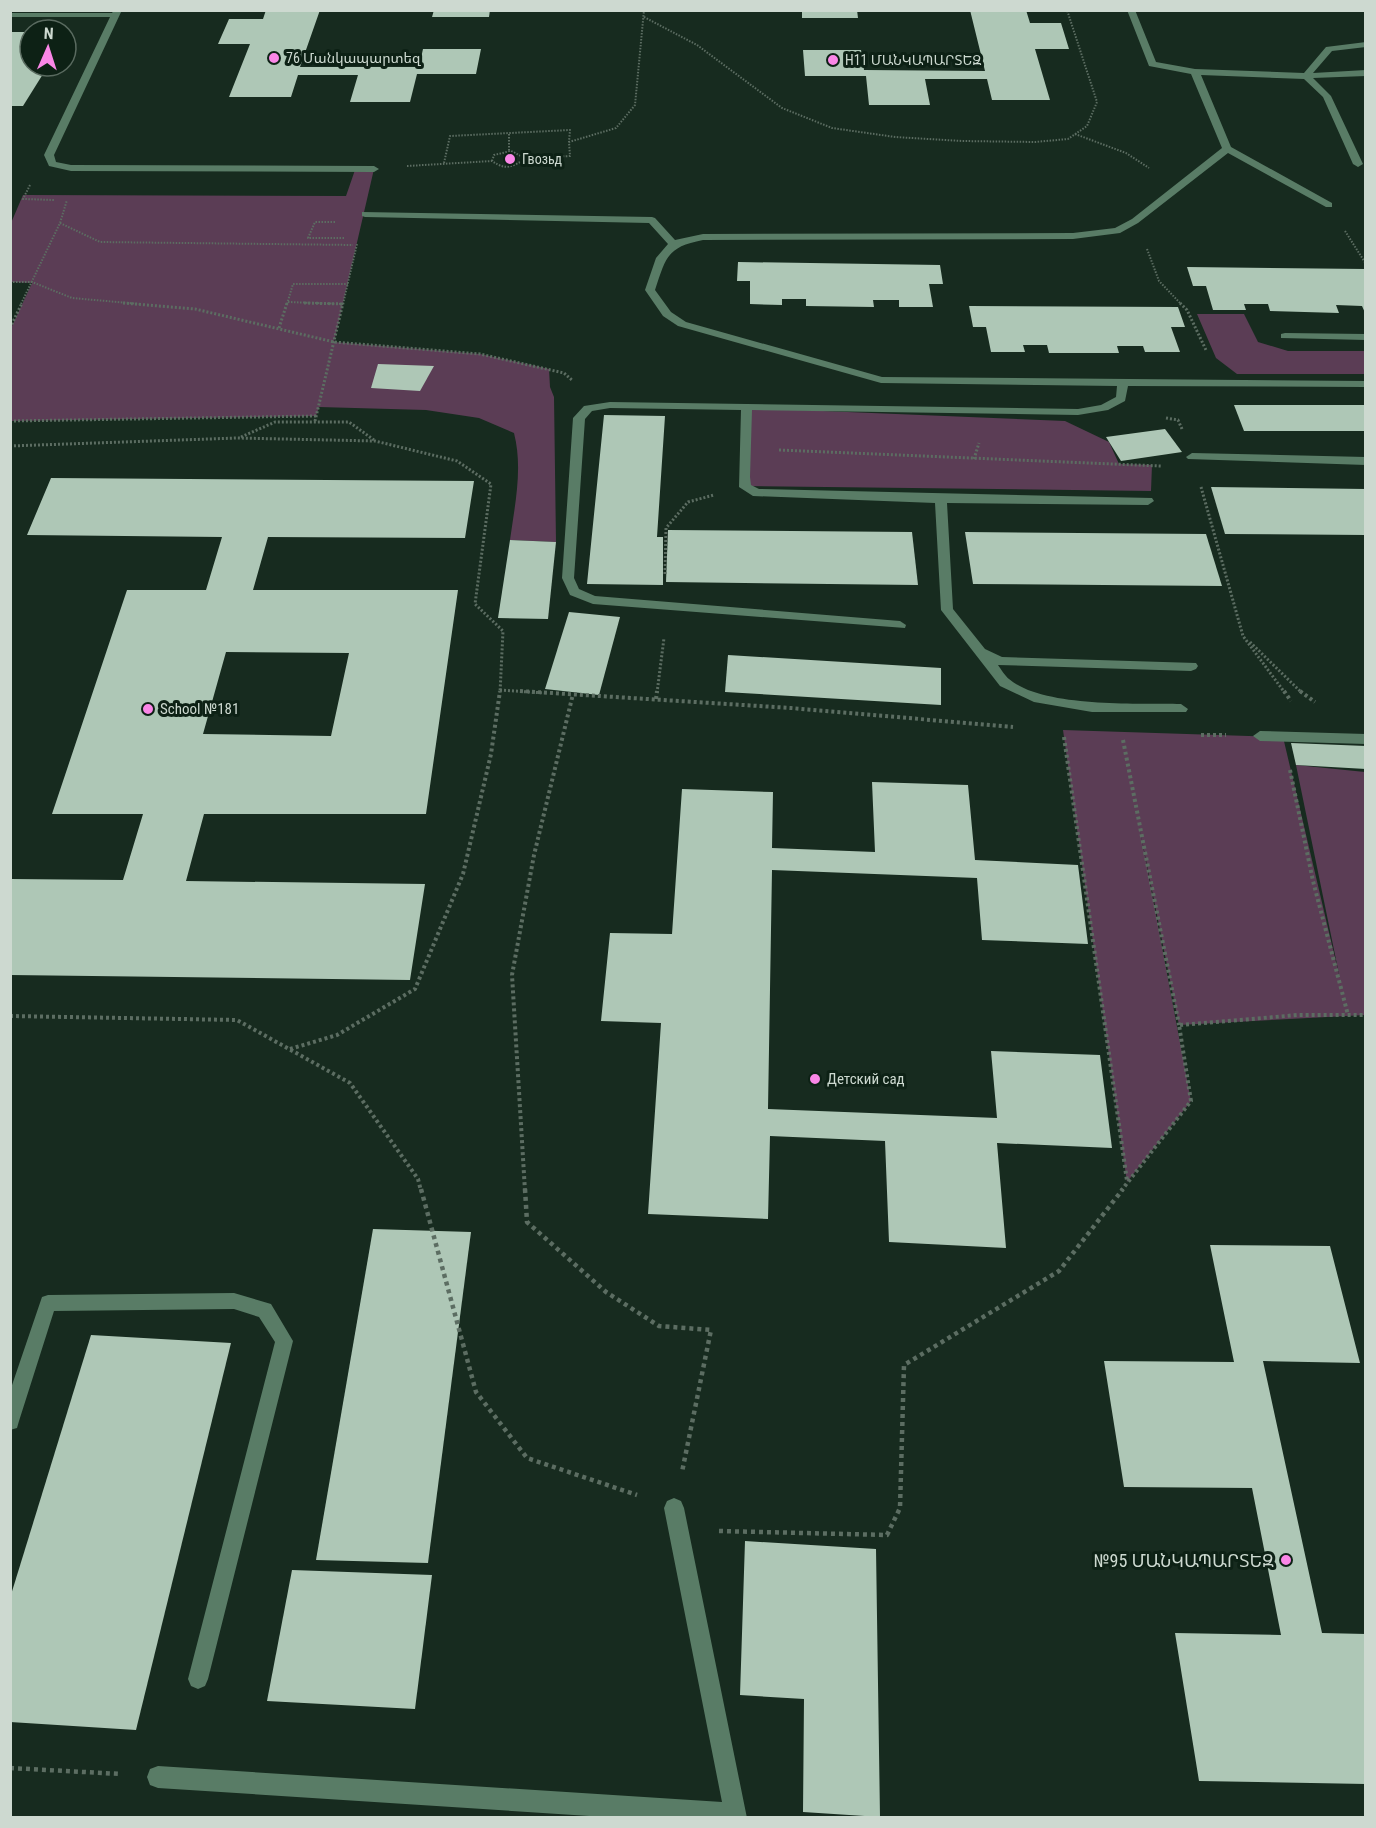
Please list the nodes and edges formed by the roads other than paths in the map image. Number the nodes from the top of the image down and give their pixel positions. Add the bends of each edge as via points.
1 (1131, 10) edge
2 (116, 13) edge
3 (10, 15) edge
4 (1365, 44) edge
5 (1195, 72) junction
6 (1365, 73) edge
7 (1306, 76) junction
8 (1227, 149) junction
9 (1358, 164) dead end
10 (374, 169) road end
11 (1329, 205) road end
12 (364, 218) road end
13 (674, 244) junction
14 (1285, 336) dead end
15 (1365, 337) edge
16 (1123, 384) junction
17 (1365, 384) edge
18 (747, 408) junction
19 (1192, 457) road end
20 (1365, 461) edge
21 (941, 499) junction
22 (1148, 501) dead end
23 (900, 625) dead end
24 (980, 652) junction
25 (1191, 666) dead end
26 (1181, 710) dead end
27 (1260, 736) road end
28 (1365, 739) edge
29 (10, 1422) edge
30 (674, 1508) road end
31 (198, 1679) dead end
32 (158, 1777) road end
33 (735, 1816) edge

1 - 5 lane via 1152,64
2 - 3 lane
2 - 10 lane via 49,155 52,164 71,168
4 - 7 lane via 1329,49
5 - 7 lane
5 - 8 lane
6 - 7 lane
7 - 9 lane via 1327,96
8 - 11 lane
8 - 13 lane via 1144,216 1118,231 1073,236 704,237
12 - 13 lane via 652,220
13 - 16 lane via 663,253 650,290 667,314 682,324 881,380
14 - 15 lane
16 - 17 lane
16 - 18 lane via 1121,399 1104,408 1078,412
18 - 21 lane via 745,486 757,493
18 - 23 lane via 588,408 579,418 568,578 574,592 593,600
19 - 20 lane
21 - 22 lane
21 - 24 lane via 947,610
24 - 25 lane via 1000,662
24 - 26 lane via 1005,683 1034,697 1092,707
27 - 28 lane
29 - 31 lane via 48,1304 234,1301 266,1310 284,1341
30 - 33 lane
32 - 33 lane

